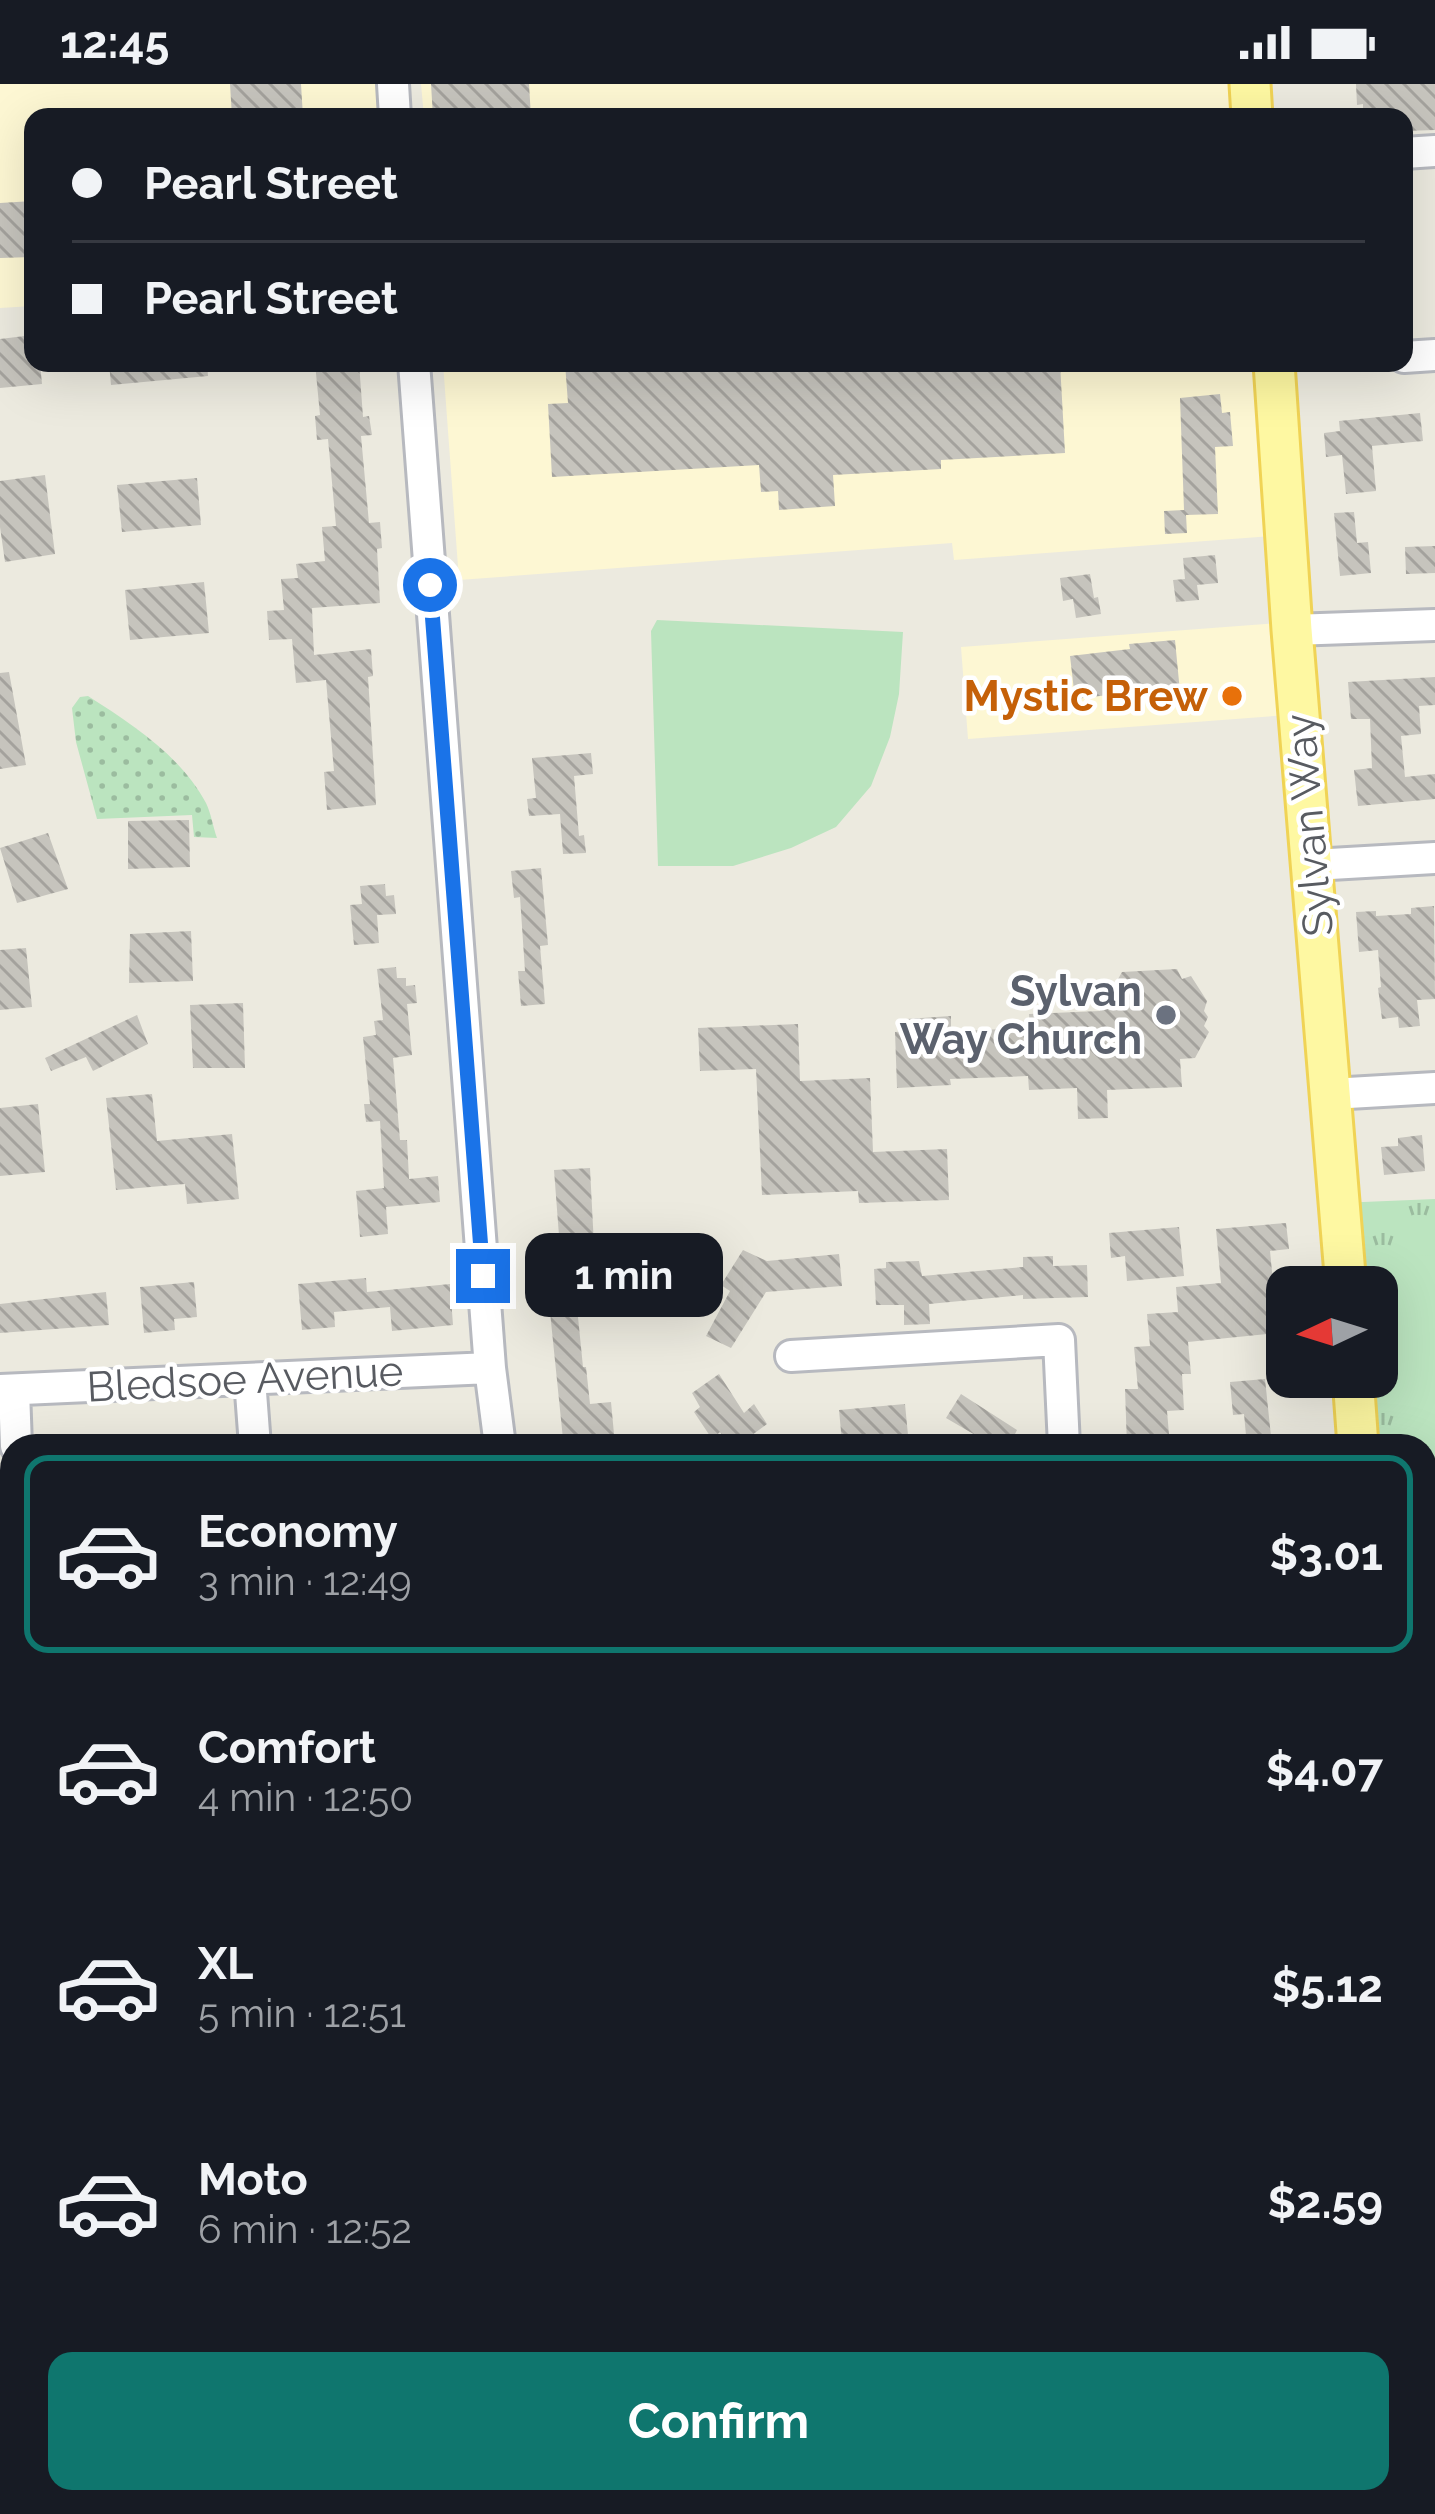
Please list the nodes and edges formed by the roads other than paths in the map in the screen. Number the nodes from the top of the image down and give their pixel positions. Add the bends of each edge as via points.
1 (415, 372) edge
2 (1275, 372) edge
3 (1435, 625) edge
4 (1292, 630) junction
5 (1435, 858) edge
6 (1312, 865) junction
7 (1435, 1088) edge
8 (1331, 1094) junction
9 (1344, 1266) edge
10 (791, 1357) dead end
11 (490, 1369) junction
12 (250, 1379) junction
13 (7, 1390) edge
14 (1355, 1398) edge
15 (14, 1434) edge
16 (254, 1434) edge
17 (498, 1434) edge
18 (1063, 1434) edge
19 (1357, 1434) edge

1 - 11 street
2 - 4 main road, Sylvan Way
3 - 4 street
4 - 6 main road, Sylvan Way
5 - 6 street
6 - 8 main road, Sylvan Way
7 - 8 street
8 - 9 main road, Sylvan Way
10 - 18 street via 1059,1340
11 - 12 street, Bledsoe Avenue
11 - 17 street
12 - 13 street, Bledsoe Avenue
12 - 16 street
13 - 15 street
14 - 19 main road

